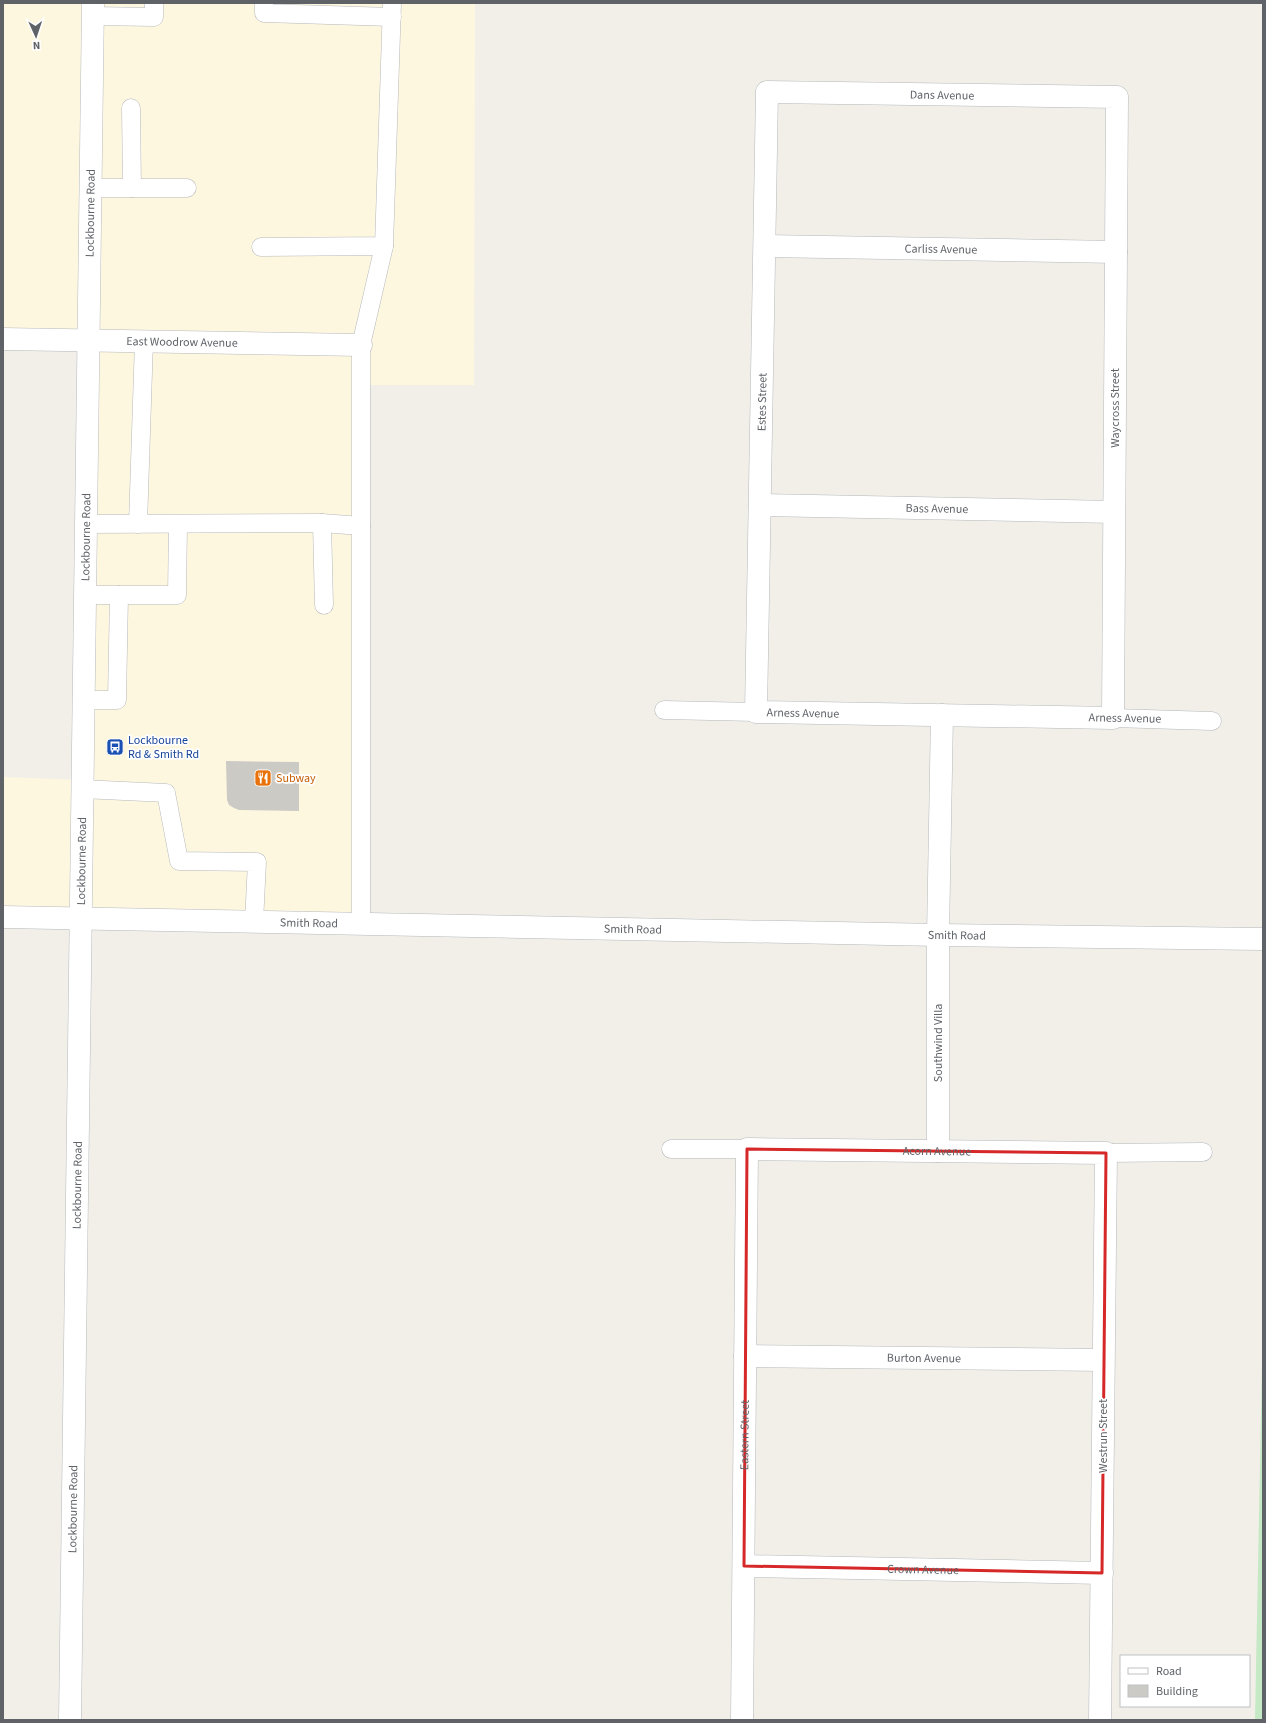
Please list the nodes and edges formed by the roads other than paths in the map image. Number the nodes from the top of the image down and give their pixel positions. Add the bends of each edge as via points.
1 (154, 3) edge
2 (264, 3) edge
3 (92, 10) edge
4 (392, 10) edge
5 (768, 92) joint
6 (1117, 97) joint
7 (131, 108) dead end
8 (90, 188) junction
9 (132, 188) junction
10 (187, 188) dead end
11 (384, 246) junction
12 (765, 246) junction
13 (261, 247) dead end
14 (1116, 252) junction
15 (3, 339) edge
16 (88, 340) junction
17 (144, 341) junction
18 (361, 345) junction
19 (760, 505) junction
20 (1114, 512) junction
21 (322, 523) junction
22 (85, 524) junction
23 (138, 524) junction
24 (178, 524) junction
25 (361, 526) junction
26 (119, 594) junction
27 (84, 595) junction
28 (324, 605) dead end
29 (83, 700) junction
30 (664, 710) dead end
31 (756, 712) junction
32 (942, 715) junction
33 (1113, 718) junction
34 (1212, 721) dead end
35 (82, 789) junction
36 (3, 917) edge
37 (80, 918) junction
38 (254, 922) junction
39 (361, 923) junction
40 (938, 935) junction
41 (1263, 939) edge
42 (671, 1149) dead end
43 (747, 1149) junction
44 (938, 1151) junction
45 (1106, 1152) junction
46 (1203, 1152) dead end
47 (745, 1356) junction
48 (1103, 1360) junction
49 (744, 1566) junction
50 (1102, 1573) junction
51 (70, 1720) edge
52 (742, 1720) edge
53 (1100, 1720) edge

1 - 3 lane via 154,17
2 - 4 lane via 264,13
3 - 8 street, Lockbourne Road
4 - 11 lane
5 - 6 street, Dans Avenue
5 - 12 street, Estes Street
6 - 14 street, Waycross Street
7 - 9 lane
8 - 9 lane
8 - 16 street, Lockbourne Road
9 - 10 lane
11 - 13 lane
11 - 18 lane
12 - 14 street, Carliss Avenue
12 - 19 street, Estes Street
14 - 20 street, Waycross Street
15 - 16 street, East Woodrow Avenue
16 - 17 street, East Woodrow Avenue
16 - 22 street, Lockbourne Road
17 - 18 street, East Woodrow Avenue
17 - 23 lane
18 - 25 lane
19 - 20 street, Bass Avenue
19 - 31 street, Estes Street
20 - 33 street, Waycross Street
21 - 24 lane
21 - 25 lane
21 - 28 lane
22 - 23 lane
22 - 27 street, Lockbourne Road
23 - 24 lane
24 - 26 lane via 177,595
25 - 39 lane
26 - 27 lane
26 - 29 lane via 117,700
27 - 29 street, Lockbourne Road
29 - 35 street, Lockbourne Road
30 - 31 lane, Arness Avenue
31 - 32 street, Arness Avenue
32 - 33 street, Arness Avenue
32 - 40 street
33 - 34 lane, Arness Avenue
35 - 37 street, Lockbourne Road
35 - 38 lane via 166,793 180,861 257,862
36 - 37 street, Smith Road
37 - 38 street, Smith Road
37 - 51 street, Lockbourne Road
38 - 39 street, Smith Road
39 - 40 street, Smith Road
40 - 41 street, Smith Road
40 - 44 street, Southwind Villa
42 - 43 lane, Acorn Avenue
43 - 44 street, Acorn Avenue
43 - 47 street, Eastern Street
44 - 45 street, Acorn Avenue
45 - 46 lane, Acorn Avenue
45 - 48 street, Westrun Street
47 - 48 street, Burton Avenue
47 - 49 street, Eastern Street
48 - 50 street, Westrun Street
49 - 50 street, Crown Avenue
49 - 52 street, Eastern Street
50 - 53 street, Westrun Street

